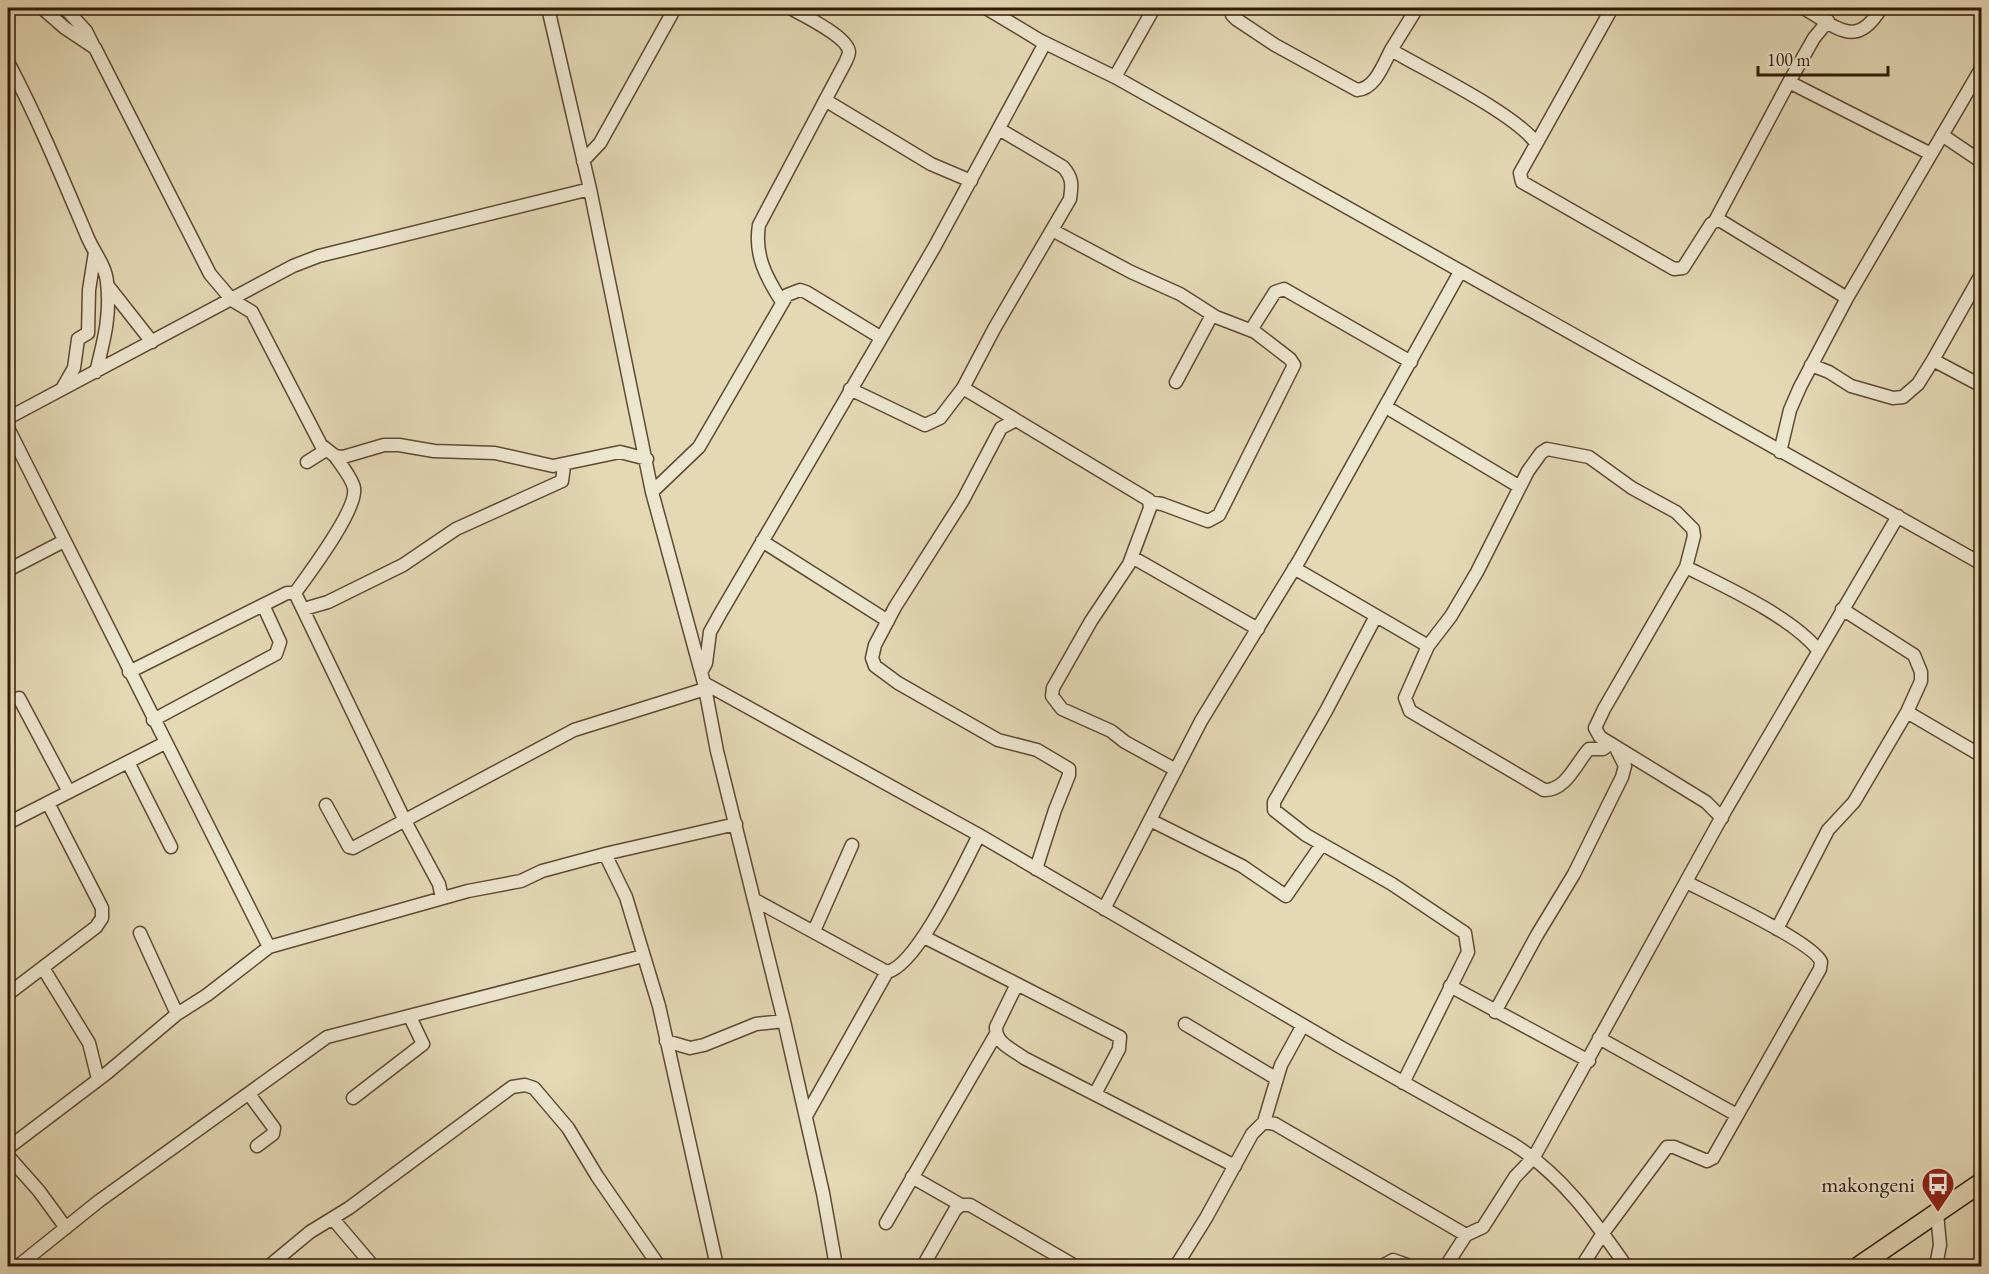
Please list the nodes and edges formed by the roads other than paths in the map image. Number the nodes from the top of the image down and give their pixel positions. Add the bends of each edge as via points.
1 (42, 8) edge
2 (66, 8) edge
3 (548, 8) edge
4 (675, 8) edge
5 (790, 8) edge
6 (986, 8) edge
7 (1155, 8) edge
8 (1233, 8) edge
9 (1417, 8) edge
10 (1612, 8) edge
11 (1803, 8) edge
12 (1881, 8) edge
13 (1828, 21) junction
14 (1045, 44) junction
15 (95, 48) junction
16 (1391, 50) junction
17 (8, 62) edge
18 (1982, 67) edge
19 (1115, 76) junction
20 (1789, 82) junction
21 (825, 100) junction
22 (999, 129) junction
23 (1942, 135) junction
24 (1536, 143) junction
25 (1931, 154) junction
26 (584, 161) junction
27 (1982, 162) edge
28 (971, 181) junction
29 (590, 189) junction
30 (1715, 220) junction
31 (1052, 230) junction
32 (95, 252) junction
33 (1460, 272) junction
34 (1982, 273) edge
35 (108, 286) junction
36 (1847, 298) junction
37 (232, 300) junction
38 (782, 302) junction
39 (1212, 315) junction
40 (1251, 330) junction
41 (880, 337) junction
42 (152, 342) junction
43 (1933, 360) junction
44 (1411, 362) junction
45 (1812, 365) junction
46 (96, 372) junction
47 (1176, 382) dead end
48 (1982, 386) edge
49 (850, 388) junction
50 (963, 388) junction
51 (62, 389) junction
52 (993, 406) junction
53 (1386, 407) junction
54 (8, 418) edge
55 (1016, 420) junction
56 (8, 428) edge
57 (1001, 428) junction
58 (1780, 452) junction
59 (331, 453) junction
60 (646, 459) junction
61 (306, 462) dead end
62 (564, 466) junction
63 (1520, 487) junction
64 (652, 492) junction
65 (1149, 502) junction
66 (1898, 516) junction
67 (64, 541) junction
68 (762, 541) junction
69 (1132, 557) junction
70 (1982, 564) edge
71 (1686, 567) junction
72 (1294, 568) junction
73 (8, 570) edge
74 (295, 593) junction
75 (263, 605) junction
76 (304, 609) junction
77 (1842, 609) junction
78 (1376, 616) junction
79 (888, 621) junction
80 (1258, 629) junction
81 (1428, 646) junction
82 (1818, 650) junction
83 (129, 672) junction
84 (703, 681) junction
85 (19, 698) dead end
86 (1907, 712) junction
87 (153, 720) junction
88 (165, 743) junction
89 (1614, 747) junction
90 (1982, 756) edge
91 (128, 762) junction
92 (1176, 770) junction
93 (69, 792) junction
94 (48, 802) junction
95 (326, 805) dead end
96 (1722, 818) junction
97 (1150, 820) junction
98 (405, 821) junction
99 (8, 823) edge
100 (736, 824) junction
101 (979, 835) junction
102 (1322, 844) junction
103 (852, 845) dead end
104 (171, 847) dead end
105 (605, 854) junction
106 (1036, 869) junction
107 (1688, 883) junction
108 (442, 898) junction
109 (755, 900) junction
110 (1104, 909) junction
111 (1777, 929) junction
112 (814, 931) junction
113 (140, 933) dead end
114 (924, 937) junction
115 (269, 947) junction
116 (643, 956) junction
117 (43, 968) junction
118 (887, 972) junction
119 (1017, 984) junction
120 (1450, 986) junction
121 (8, 994) edge
122 (1495, 1012) junction
123 (177, 1014) junction
124 (410, 1017) junction
125 (784, 1021) junction
126 (1185, 1024) dead end
127 (1304, 1025) junction
128 (996, 1034) junction
129 (1599, 1038) junction
130 (666, 1041) junction
131 (1589, 1060) junction
132 (98, 1079) junction
133 (1277, 1079) junction
134 (1403, 1083) junction
135 (249, 1094) junction
136 (1095, 1094) junction
137 (353, 1098) dead end
138 (1735, 1114) junction
139 (806, 1116) junction
140 (1264, 1122) junction
141 (257, 1146) dead end
142 (8, 1148) edge
143 (8, 1156) edge
144 (1534, 1157) junction
145 (1235, 1166) junction
146 (912, 1177) junction
147 (1982, 1182) edge
148 (961, 1205) junction
149 (1937, 1213) junction
150 (333, 1219) junction
151 (886, 1223) dead end
152 (66, 1228) junction
153 (1603, 1233) junction
154 (1466, 1235) junction
155 (18, 1266) edge
156 (269, 1266) edge
157 (373, 1266) edge
158 (659, 1266) edge
159 (716, 1266) edge
160 (836, 1266) edge
161 (923, 1266) edge
162 (1075, 1266) edge
163 (1176, 1266) edge
164 (1382, 1266) edge
165 (1410, 1266) edge
166 (1446, 1266) edge
167 (1582, 1266) edge
168 (1626, 1266) edge
169 (1859, 1266) edge
170 (1936, 1266) edge

1 - 15 street
2 - 15 street
3 - 26 street
4 - 26 street via 600,143
5 - 21 street via 825,28 849,52
6 - 14 street
7 - 19 street
8 - 16 street via 1232,15 1275,45 1357,90 1372,84
9 - 16 street
10 - 24 street
11 - 13 street
12 - 13 street via 1860,33 1846,31
13 - 20 street
14 - 19 street
14 - 22 street
15 - 37 street via 210,274
16 - 24 street via 1523,128
17 - 32 street via 38,120
18 - 23 street
19 - 33 street
20 - 25 street
20 - 30 street
21 - 28 street via 931,164
21 - 38 street via 759,225 756,244 761,262
22 - 28 street
22 - 31 street via 1070,174 1070,199
23 - 25 street
23 - 27 street
24 - 30 street via 1520,173 1522,182 1674,269 1683,268
25 - 36 street
26 - 29 street
28 - 41 street
29 - 37 street via 319,256
29 - 60 street
30 - 36 street
31 - 39 street via 1180,294
31 - 50 street
32 - 35 street
32 - 51 street via 87,333 78,339 74,368
33 - 44 street
33 - 58 street
34 - 43 street
35 - 42 street
35 - 46 street via 108,332
36 - 45 street
37 - 42 street
37 - 59 street via 256,318 321,445
38 - 41 street via 794,291 806,292
38 - 64 street via 699,447
39 - 40 street
39 - 47 street
40 - 44 street via 1275,292 1284,289
40 - 65 street via 1290,359 1293,371 1219,515 1208,520
41 - 49 street
42 - 46 street
43 - 45 street via 1911,392 1893,398 1851,386
43 - 48 street
44 - 53 street
45 - 58 street via 1790,410
46 - 51 street
49 - 50 street via 925,425 940,418
49 - 68 street
50 - 52 street
51 - 54 street
52 - 55 street
52 - 57 street
53 - 63 street
53 - 72 street
55 - 57 street
55 - 65 street via 1142,494
56 - 67 street
57 - 79 street via 963,500
58 - 66 street
59 - 61 street
59 - 62 street via 343,457 384,445 399,445 434,451 495,453
59 - 74 street via 354,486 354,497 334,537
60 - 62 street via 620,452
60 - 64 street
62 - 76 street via 562,481 456,529 402,565 328,602
63 - 71 street via 1547,449 1589,457 1688,522 1694,536
63 - 81 street via 1478,572
64 - 84 street
65 - 69 street
66 - 70 street
66 - 77 street
67 - 73 street
67 - 83 street
68 - 79 street
68 - 84 street via 710,632
69 - 80 street
69 - 92 street via 1081,638 1052,696 1062,709 1111,731
71 - 82 street via 1762,608
71 - 89 street via 1595,728
72 - 78 street
72 - 80 street
74 - 75 street via 286,593
74 - 76 street
75 - 83 street
75 - 87 street via 280,642 276,654
76 - 98 street
77 - 82 street
77 - 86 street via 1914,655 1921,681
78 - 81 street
78 - 102 street via 1274,802 1279,816
79 - 106 street via 875,645 875,666 998,740 1037,750 1069,769
80 - 92 street via 1212,701
81 - 89 street via 1406,698 1410,711 1544,790 1557,788 1589,749
82 - 96 street
83 - 87 street
84 - 98 street via 574,730
84 - 100 street
84 - 101 street
85 - 93 street
86 - 90 street
86 - 111 street via 1854,802 1828,830
87 - 88 street
88 - 91 street
88 - 115 street
89 - 96 street via 1706,802
89 - 122 street via 1625,766 1622,777 1574,874
91 - 93 street
91 - 104 street
92 - 97 street
93 - 94 street
94 - 99 street
94 - 117 street via 102,908 102,918
95 - 98 street via 353,848
96 - 107 street
97 - 102 street via 1242,866 1286,896
97 - 110 street
98 - 108 street via 439,884
100 - 105 street
100 - 109 street
101 - 106 street
101 - 114 street
102 - 120 street via 1466,933 1468,952
103 - 112 street
105 - 108 street via 542,871 521,881
105 - 116 street via 626,897
106 - 110 street
107 - 111 street
107 - 129 street
108 - 115 street
109 - 112 street
109 - 125 street
110 - 127 street
111 - 138 street via 1815,952 1821,962 1806,997
112 - 118 street
113 - 123 street
114 - 118 street via 900,967
114 - 119 street
115 - 123 street
116 - 124 street
116 - 130 street
117 - 121 street
117 - 132 street via 89,1043
118 - 139 street
119 - 128 street
119 - 136 street via 1120,1037 1119,1049
120 - 122 street
120 - 134 street
122 - 131 street
123 - 132 street
124 - 135 street via 327,1037
124 - 137 street via 423,1044
125 - 130 street via 756,1024 690,1048
125 - 139 street
126 - 133 street
127 - 133 street
127 - 134 street
128 - 136 street via 1024,1058
128 - 146 street
129 - 131 street
129 - 138 street
130 - 159 street
131 - 144 street
132 - 142 street
133 - 140 street
134 - 144 street
135 - 141 street via 274,1128 273,1134
135 - 152 street
136 - 145 street
138 - 153 street via 1718,1150 1707,1161 1667,1147
139 - 160 street
140 - 145 street via 1252,1134
140 - 154 street via 1275,1124
143 - 152 street
144 - 153 street via 1573,1195
144 - 154 street via 1515,1177 1480,1230
145 - 163 street
146 - 148 street
146 - 151 street
147 - 149 highway
148 - 161 street
148 - 162 street via 970,1205
149 - 169 highway
149 - 170 street via 1940,1245
150 - 156 street via 310,1232
150 - 157 street
150 - 158 street via 512,1087 525,1085 534,1088 568,1128
152 - 155 street
153 - 167 street
153 - 168 street
154 - 166 street
164 - 165 street via 1393,1260

